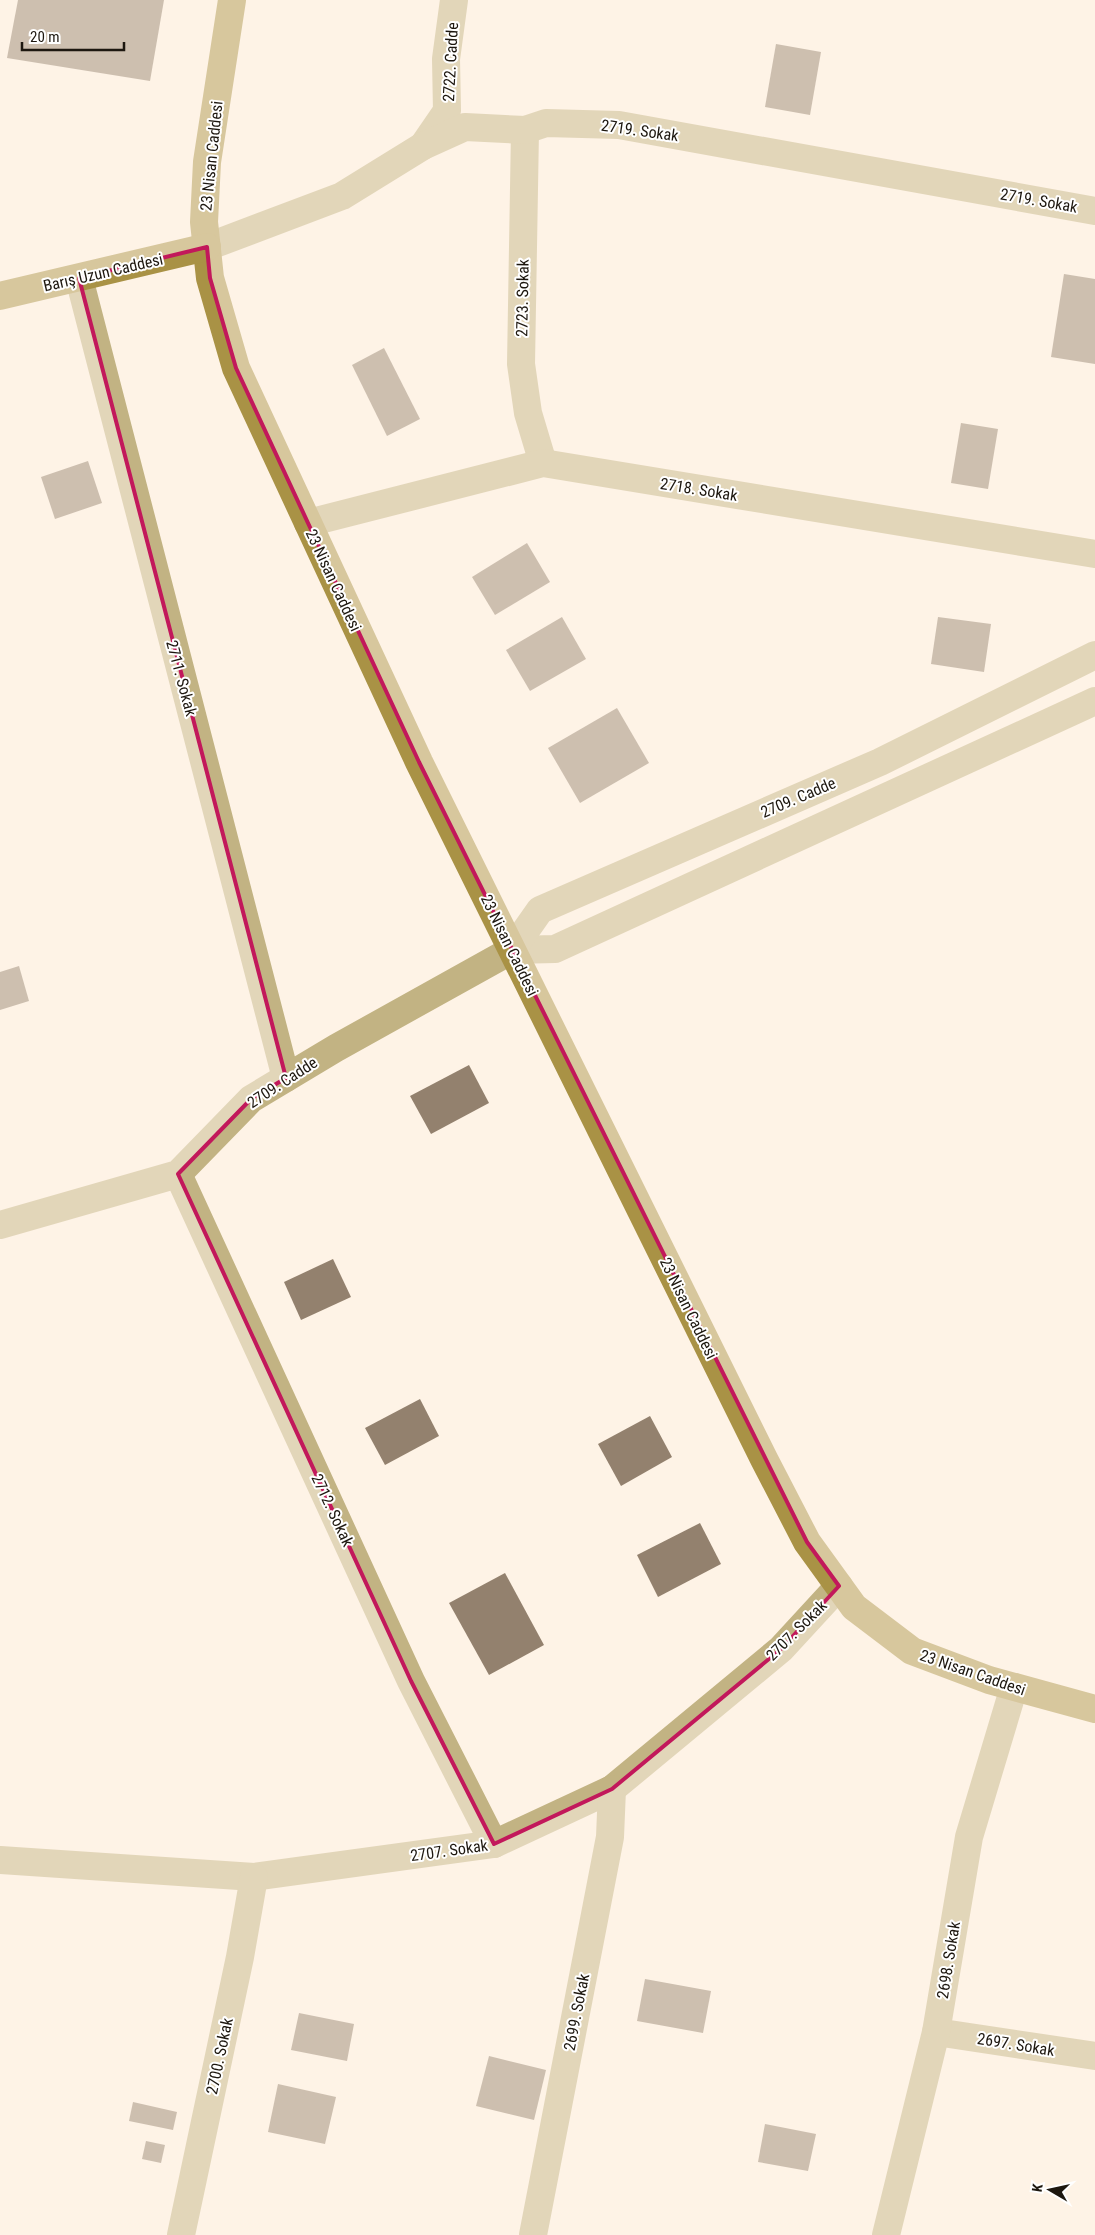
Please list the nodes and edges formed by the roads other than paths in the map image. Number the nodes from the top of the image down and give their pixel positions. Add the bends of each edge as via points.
1 (232, 0) edge
2 (454, 0) edge
3 (525, 130) junction
4 (423, 146) junction
5 (1095, 211) edge
6 (207, 247) junction
7 (79, 278) junction
8 (0, 296) edge
9 (543, 464) junction
10 (308, 523) junction
11 (1095, 554) edge
12 (1095, 655) edge
13 (1095, 701) edge
14 (512, 950) junction
15 (286, 1078) junction
16 (178, 1174) junction
17 (0, 1224) edge
18 (839, 1586) junction
19 (1014, 1687) junction
20 (1095, 1709) edge
21 (612, 1789) junction
22 (494, 1844) junction
23 (0, 1860) edge
24 (254, 1877) junction
25 (936, 2032) junction
26 (1095, 2056) edge
27 (181, 2235) edge
28 (532, 2235) edge
29 (886, 2235) edge

1 - 6 main road, 23 Nisan Caddesi via 207,162 204,222
2 - 4 street, 2722. Cadde via 446,59 447,110
3 - 4 street, 2719. Sokak via 466,127
3 - 5 street, 2719. Sokak via 546,123 620,125
3 - 9 street, 2723. Sokak via 521,364 528,413
4 - 6 street, 2719. Sokak via 342,196
6 - 7 main road, Barış Uzun Caddesi
6 - 10 main road, 23 Nisan Caddesi via 210,278 236,368
7 - 8 main road, Barış Uzun Caddesi
7 - 15 street, 2711. Sokak
9 - 10 street, 2718. Sokak
9 - 11 street, 2718. Sokak
10 - 14 main road, 23 Nisan Caddesi via 419,762
12 - 14 street, 2709. Cadde via 880,762 540,910
13 - 14 street, 2709. Cadde via 555,949
14 - 15 street, 2709. Cadde
14 - 18 main road, 23 Nisan Caddesi via 764,1459 807,1542
15 - 16 street, 2709. Cadde via 251,1099
16 - 17 street
16 - 22 street, 2712. Sokak via 411,1681
18 - 19 main road, 23 Nisan Caddesi via 854,1607 912,1651
18 - 21 street, 2707. Sokak via 780,1649
19 - 20 main road, 23 Nisan Caddesi
19 - 25 street, 2698. Sokak via 969,1837
21 - 22 street, 2707. Sokak
21 - 28 street, 2699. Sokak via 610,1837
22 - 24 street, 2707. Sokak
23 - 24 street, 2707. Sokak
24 - 27 street, 2700. Sokak
25 - 26 street, 2697. Sokak
25 - 29 street, 2698. Sokak

